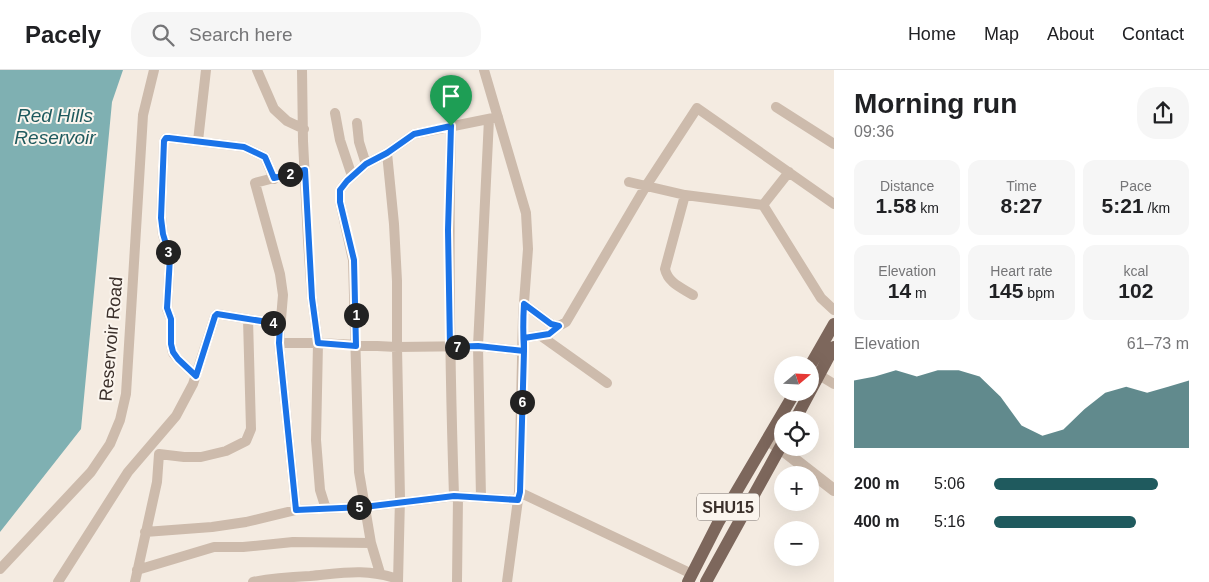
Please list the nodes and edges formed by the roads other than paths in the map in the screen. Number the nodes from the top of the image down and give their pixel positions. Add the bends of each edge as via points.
1 (154, 70) edge
2 (206, 70) edge
3 (256, 70) edge
4 (302, 70) edge
5 (484, 70) edge
6 (776, 107) dead end
7 (335, 113) dead end
8 (494, 118) junction
9 (357, 123) dead end
10 (451, 126) junction
11 (304, 129) junction
12 (198, 141) junction
13 (834, 144) edge
14 (387, 153) junction
15 (366, 164) junction
16 (305, 170) junction
17 (789, 172) junction
18 (352, 176) junction
19 (274, 178) junction
20 (629, 182) dead end
21 (646, 186) junction
22 (685, 195) junction
23 (834, 204) edge
24 (763, 205) junction
25 (693, 296) dead end
26 (524, 304) junction
27 (834, 310) edge
28 (248, 319) junction
29 (280, 324) junction
30 (834, 324) edge
31 (559, 326) junction
32 (541, 336) junction
33 (524, 338) junction
34 (279, 343) junction
35 (318, 343) junction
36 (356, 346) junction
37 (478, 346) junction
38 (396, 347) junction
39 (450, 347) junction
40 (834, 347) edge
41 (524, 351) junction
42 (819, 360) edge
43 (819, 365) edge
44 (819, 373) edge
45 (196, 376) junction
46 (607, 383) dead end
47 (834, 384) edge
48 (790, 401) edge
49 (767, 440) junction
50 (774, 443) edge
51 (776, 456) edge
52 (793, 456) edge
53 (834, 490) edge
54 (456, 496) junction
55 (519, 496) junction
56 (481, 498) junction
57 (400, 502) junction
58 (364, 507) junction
59 (326, 509) junction
60 (296, 510) junction
61 (145, 532) junction
62 (371, 543) junction
63 (0, 569) edge
64 (137, 570) junction
65 (380, 573) junction
66 (690, 578) edge
67 (398, 580) edge
68 (709, 580) edge
69 (58, 582) edge
70 (135, 582) edge
71 (253, 582) edge
72 (457, 582) edge
73 (507, 582) edge

1 - 63 street, Reservoir Road via 142,115 126,394 120,420 110,444 91,472
2 - 12 street
3 - 11 street via 274,110
4 - 11 street
5 - 8 street
6 - 13 street
7 - 18 street
8 - 10 street
8 - 26 street via 526,213 528,250
8 - 37 street
9 - 15 street
10 - 14 street via 414,134
10 - 39 street via 448,230
11 - 16 street
12 - 19 street via 244,147 256,152 265,157
12 - 45 street via 166,138 164,141 161,218 170,257 167,308 171,319 171,344 178,359
14 - 15 street
14 - 38 street via 395,234
15 - 18 street
16 - 19 street
16 - 35 street via 312,298
17 - 21 street via 697,108
17 - 23 street
17 - 24 street
18 - 36 street via 340,190 340,202 354,260
19 - 29 street via 255,183 280,274 283,295
20 - 21 street
21 - 22 street
21 - 31 street via 566,322
22 - 24 street
22 - 25 street via 665,269 670,281
24 - 27 street via 821,298
26 - 31 street via 551,324
26 - 33 street
28 - 29 street
28 - 45 street via 215,316
28 - 61 street via 251,429 246,441 226,451 201,457 159,454 157,482
29 - 34 street
30 - 42 main road
31 - 32 street
32 - 33 street
32 - 46 street
33 - 41 street
34 - 35 street
34 - 60 street
35 - 36 street
35 - 59 street via 316,440 320,490
36 - 38 street
36 - 58 street via 359,472
37 - 39 street
37 - 41 street
37 - 56 street
38 - 39 street
38 - 57 street
39 - 54 street
40 - 43 main road
41 - 55 street
44 - 47 street
45 - 69 street via 176,416 128,472
48 - 49 main road, SHU15
49 - 50 street
49 - 66 main road, SHU15
51 - 68 main road, SHU15
52 - 53 street
54 - 56 street
54 - 57 street
54 - 72 street
55 - 56 street
55 - 66 street
55 - 73 street
57 - 58 street
57 - 67 street
58 - 59 street
58 - 62 street
59 - 60 street
60 - 61 street via 221,526
61 - 64 street
62 - 64 street via 293,542 214,547
62 - 65 street
64 - 70 street
65 - 67 street
65 - 71 street via 351,571

